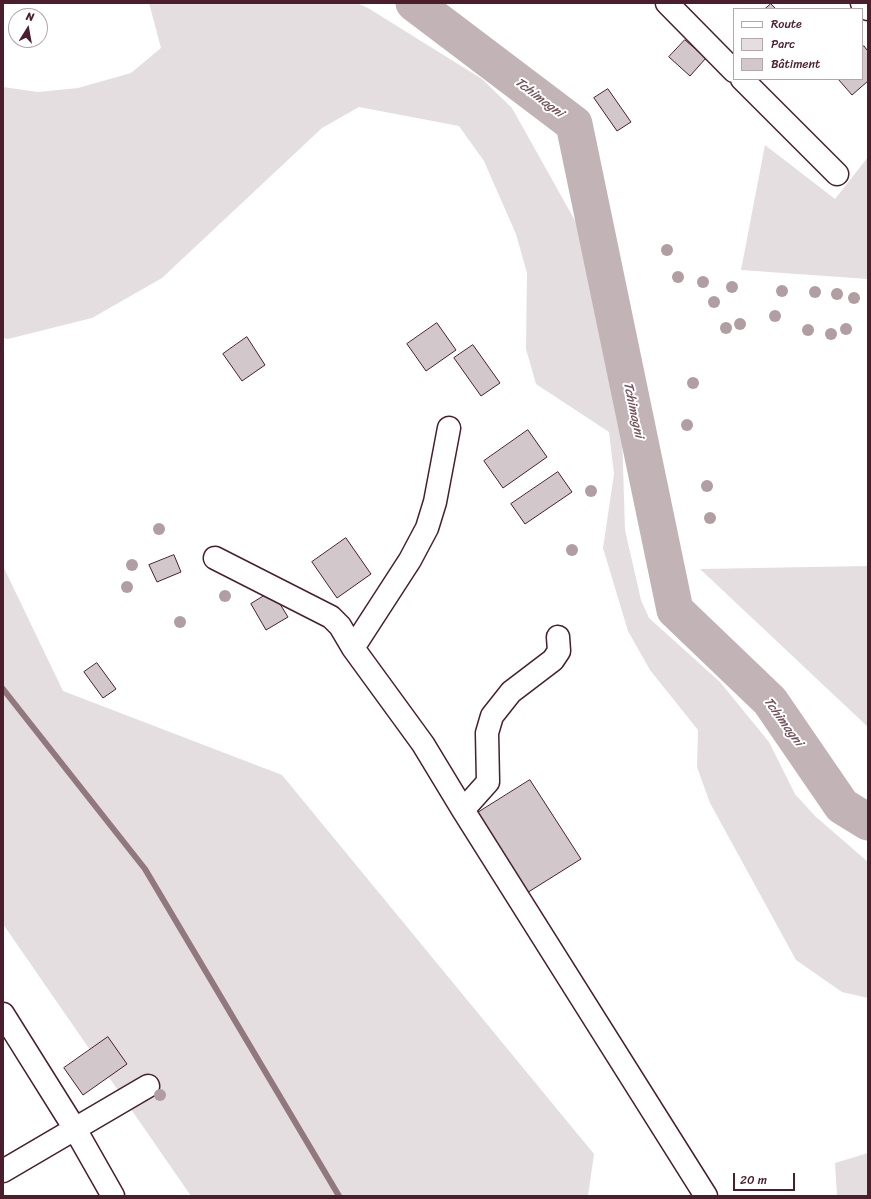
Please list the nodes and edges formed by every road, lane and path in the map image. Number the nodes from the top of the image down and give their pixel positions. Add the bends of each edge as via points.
1 (862, 3) edge
2 (673, 5) edge
3 (868, 9) edge
4 (733, 70) edge
5 (743, 80) edge
6 (837, 174) dead end
7 (449, 428) dead end
8 (215, 558) dead end
9 (558, 637) dead end
10 (353, 648) junction
11 (463, 810) junction
12 (3, 1014) edge
13 (148, 1086) dead end
14 (75, 1129) junction
15 (3, 1171) edge
16 (113, 1196) edge
17 (706, 1196) edge

1 - 3 street
2 - 4 street
5 - 6 street
7 - 10 street via 428,528
8 - 10 street via 331,617 340,626
9 - 11 street via 559,651 553,660 511,692 492,716 487,733 488,782
10 - 11 street via 423,744
11 - 17 street
12 - 14 street
13 - 14 street
14 - 15 street
14 - 16 street

